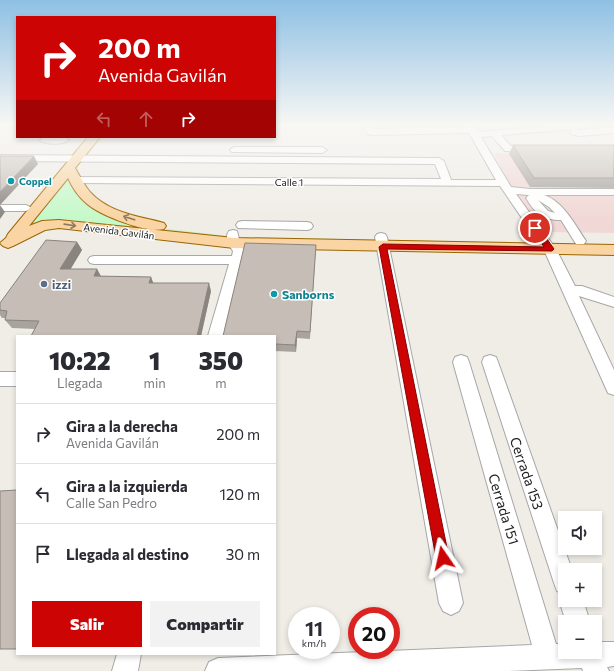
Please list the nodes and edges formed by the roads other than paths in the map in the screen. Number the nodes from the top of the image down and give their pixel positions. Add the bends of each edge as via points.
1 (488, 156) edge
2 (0, 158) edge
3 (72, 161) edge
4 (281, 171) junction
5 (447, 183) junction
6 (506, 186) junction
7 (614, 192) edge
8 (0, 208) edge
9 (26, 208) junction
10 (563, 217) dead end
11 (17, 225) junction
12 (42, 226) junction
13 (306, 226) dead end
14 (149, 230) junction
15 (236, 234) junction
16 (278, 235) junction
17 (580, 241) junction
18 (382, 242) junction
19 (614, 242) edge
20 (3, 245) edge
21 (547, 245) junction
22 (614, 250) edge
23 (94, 260) dead end
24 (237, 260) junction
25 (570, 290) junction
26 (614, 302) edge
27 (216, 335) edge
28 (460, 362) dead end
29 (490, 362) dead end
30 (0, 379) edge
31 (16, 379) edge
32 (614, 388) edge
33 (558, 563) edge
34 (452, 603) dead end
35 (614, 654) edge
36 (129, 655) edge
37 (548, 656) junction
38 (558, 657) edge
39 (602, 657) edge
40 (125, 671) edge
41 (218, 671) edge

1 - 6 street
2 - 3 street
3 - 4 street, Calle 1
3 - 4 street
3 - 9 main road
3 - 11 main road
14 -> 3 main road, Avenida Gavilán via 85,196
4 - 5 street, Calle 1
4 - 5 street via 439,160
5 - 6 street, Calle 1
6 - 7 street, Calle 1 via 530,192
6 - 21 street
8 - 9 street
9 - 11 main road
10 - 17 street
11 - 12 main road
11 - 20 main road
12 -> 14 main road, Avenida Gavilán via 59,224
12 - 20 main road, Avenida Gavilán
13 - 16 street
14 - 15 main road, Avenida Gavilán via 198,236
15 - 16 main road, Avenida Gavilán
15 - 24 street via 239,252
16 - 18 main road, Avenida Gavilán
17 - 19 main road, Avenida Gavilán
17 - 21 main road, Avenida Gavilán
18 - 21 main road, Avenida Gavilán
18 - 34 street
21 - 22 main road, Avenida Gavilán
21 - 25 street
23 - 24 street
24 - 27 street
25 - 26 street via 582,291
25 - 32 street
28 - 37 street, Cerrada 151
29 - 33 street, Cerrada 153
30 - 31 street
35 - 39 street
36 - 40 street
37 - 38 street
37 - 41 street

